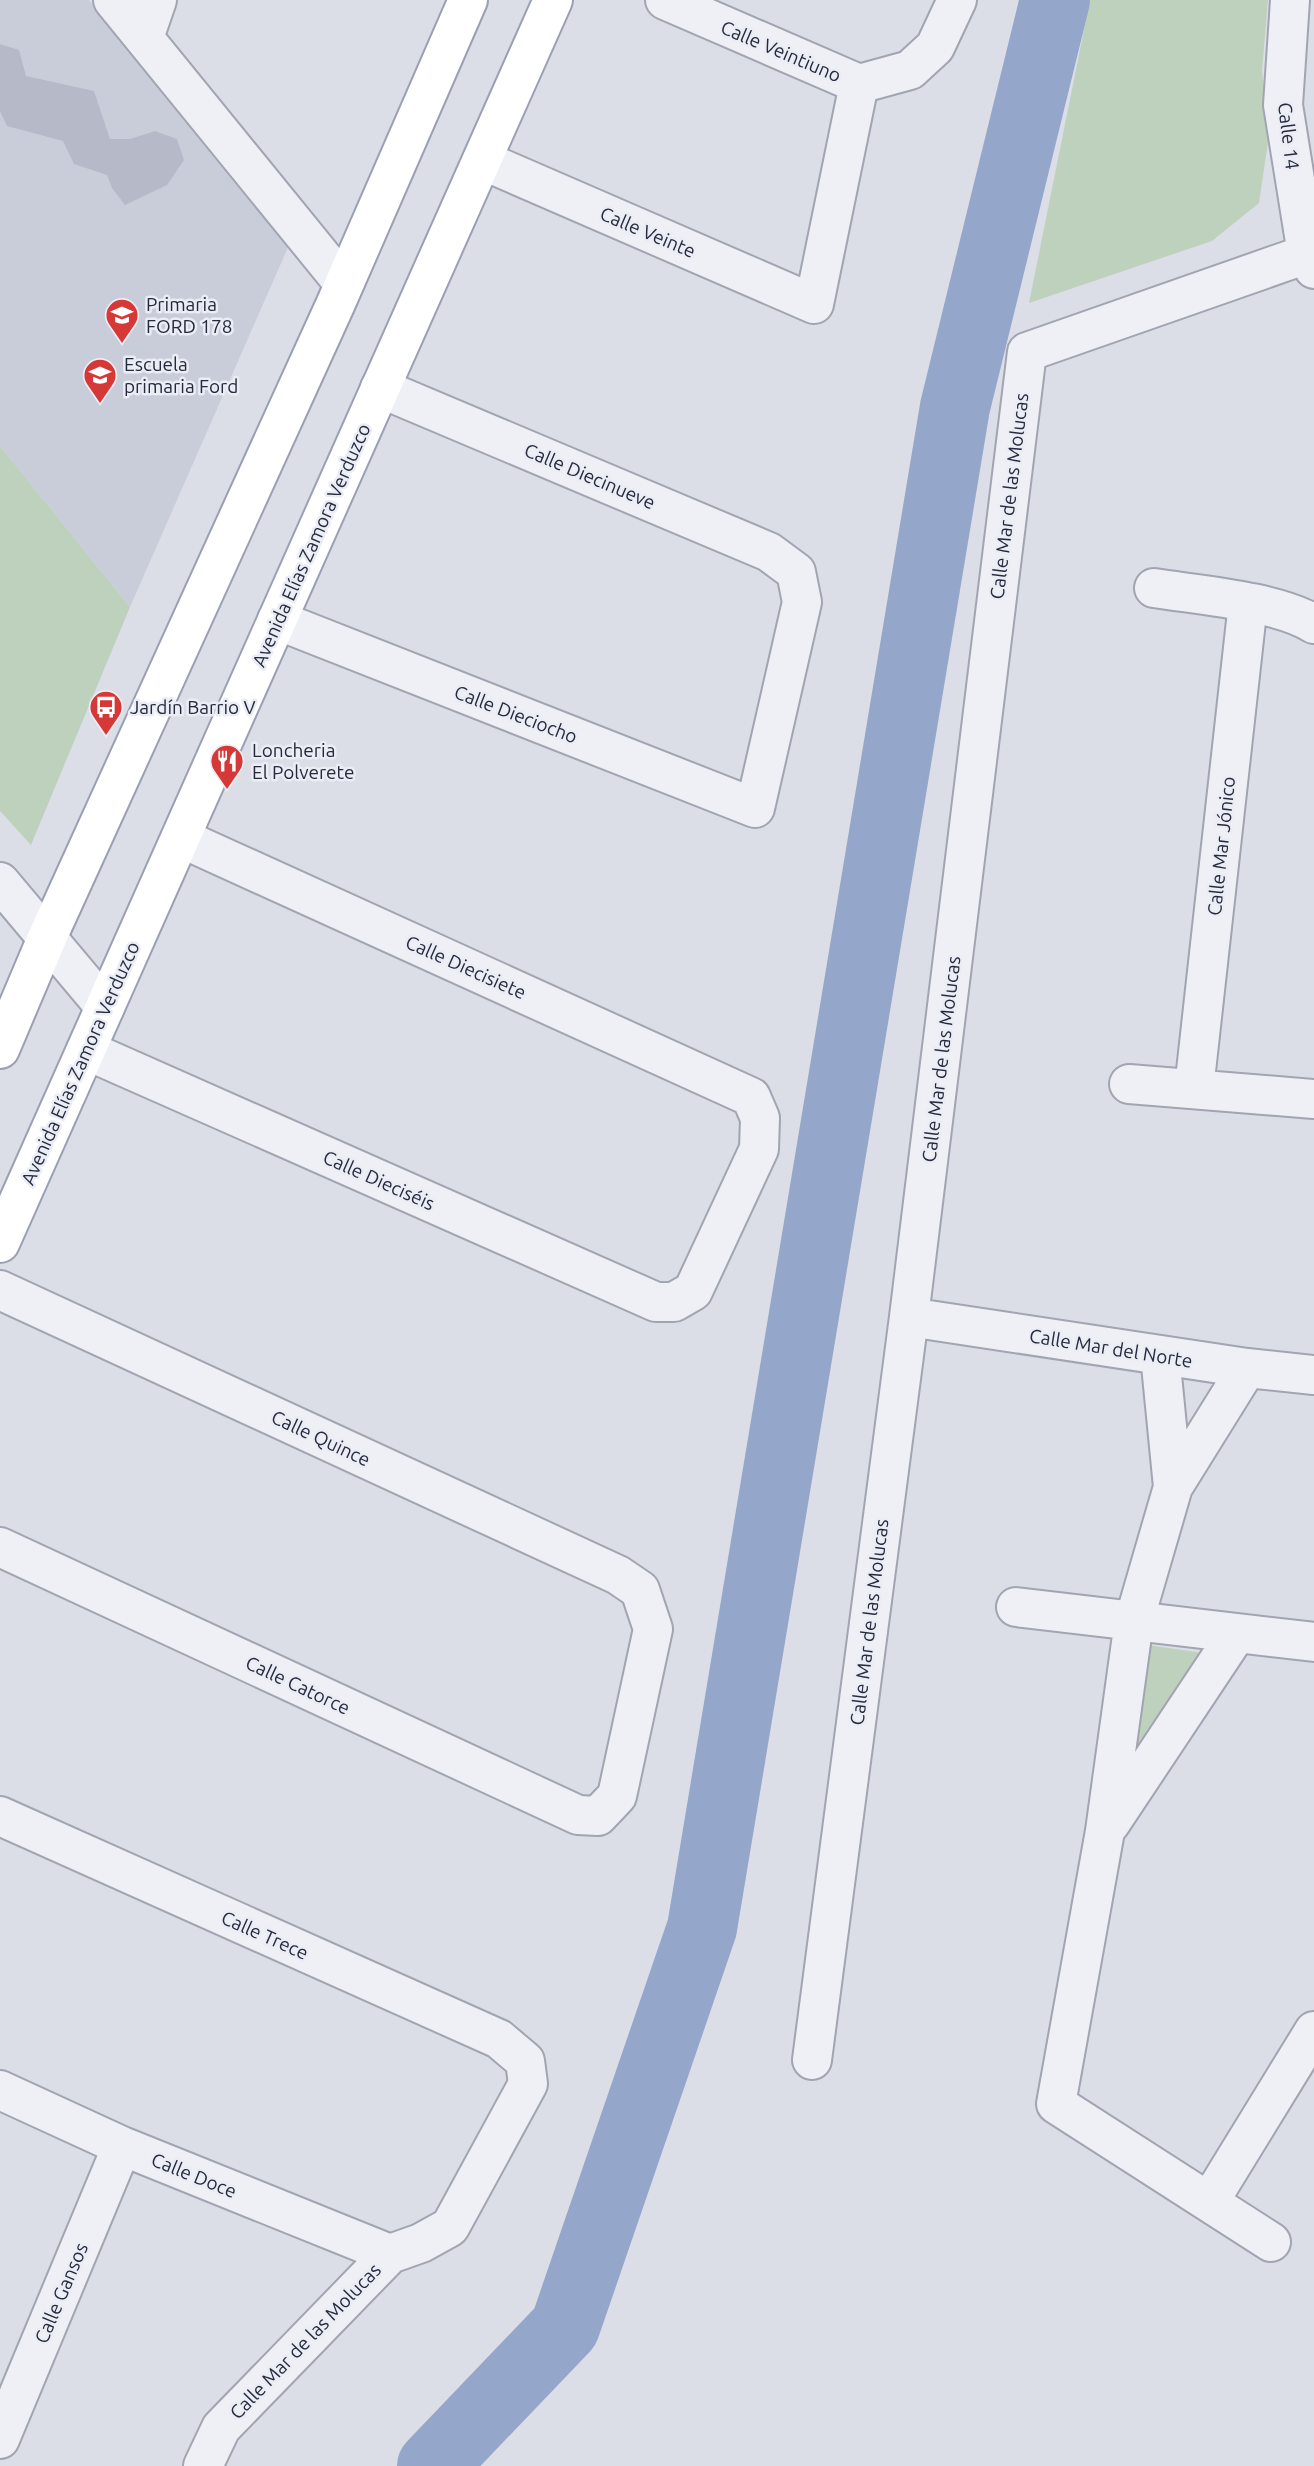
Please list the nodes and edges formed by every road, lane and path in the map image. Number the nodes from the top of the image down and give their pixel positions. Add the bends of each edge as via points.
1 (113, 0) edge
2 (157, 0) edge
3 (468, 0) edge
4 (553, 0) edge
5 (665, 0) edge
6 (957, 0) edge
7 (1290, 0) edge
8 (144, 38) junction
9 (859, 84) junction
10 (482, 160) junction
11 (1310, 261) edge
12 (344, 285) junction
13 (380, 387) junction
14 (1154, 588) dead end
15 (1248, 603) junction
16 (277, 620) junction
17 (1314, 624) edge
18 (755, 808) joint
19 (181, 838) junction
20 (0, 882) edge
21 (47, 938) junction
22 (105, 1007) junction
23 (0, 1049) edge
24 (86, 1050) junction
25 (1129, 1084) dead end
26 (1194, 1089) junction
27 (1314, 1099) edge
28 (0, 1243) edge
29 (0, 1290) edge
30 (674, 1302) joint
31 (909, 1317) junction
32 (1160, 1355) junction
33 (1247, 1368) junction
34 (1314, 1376) edge
35 (1173, 1487) junction
36 (0, 1547) edge
37 (1016, 1607) dead end
38 (1134, 1621) junction
39 (1237, 1633) junction
40 (1314, 1642) edge
41 (0, 1816) edge
42 (598, 1816) joint
43 (1105, 1831) junction
44 (1314, 2031) edge
45 (812, 2060) dead end
46 (525, 2061) joint
47 (0, 2090) edge
48 (122, 2146) junction
49 (1209, 2202) junction
50 (1271, 2242) dead end
51 (390, 2254) junction
52 (0, 2439) edge
53 (203, 2466) edge

1 - 8 street
2 - 8 street
3 - 12 main road
4 - 10 main road, Avenida Elías Zamora Verduzco
5 - 9 street, Calle Veintiuno
6 - 9 street via 935,47 910,70
7 - 11 street, Calle 14 via 1283,105
8 - 12 street
9 - 10 street, Calle Veinte via 814,303
10 - 13 main road, Avenida Elías Zamora Verduzco
11 - 31 street, Calle Mar de las Molucas via 1027,352
12 - 21 main road
13 - 16 main road, Avenida Elías Zamora Verduzco
13 - 18 street, Calle Diecinueve via 769,552 796,572 802,602
14 - 15 street
15 - 17 street via 1299,615
15 - 26 street, Calle Mar Jónico
16 - 18 street, Calle Dieciocho
16 - 19 main road, Avenida Elías Zamora Verduzco
19 - 22 main road, Avenida Elías Zamora Verduzco
19 - 30 street, Calle Diecisiete via 751,1097 760,1118 758,1149 693,1291
20 - 21 street
21 - 22 street
21 - 23 main road
22 - 24 main road, Avenida Elías Zamora Verduzco
24 - 28 main road, Avenida Elías Zamora Verduzco
24 - 30 street, Calle Dieciséis via 656,1302
25 - 26 street
26 - 27 street
29 - 42 street, Calle Quince via 618,1575 640,1590 653,1629 617,1796
31 - 32 street, Calle Mar del Norte
31 - 45 street, Calle Mar de las Molucas
32 - 33 street, Calle Mar del Norte
32 - 35 street
33 - 34 street, Calle Mar del Norte
33 - 35 street
35 - 38 street
36 - 42 street, Calle Catorce via 578,1815
37 - 38 street
38 - 39 street
38 - 43 street
39 - 40 street
39 - 43 street
41 - 46 street, Calle Trece via 499,2039
43 - 49 street via 1056,2104
44 - 49 street
46 - 51 street, Calle Mar de las Molucas via 528,2084 450,2227
47 - 48 street, Calle Doce
48 - 51 street, Calle Doce
48 - 52 street, Calle Gansos
49 - 50 street
51 - 53 street, Calle Mar de las Molucas via 221,2428

